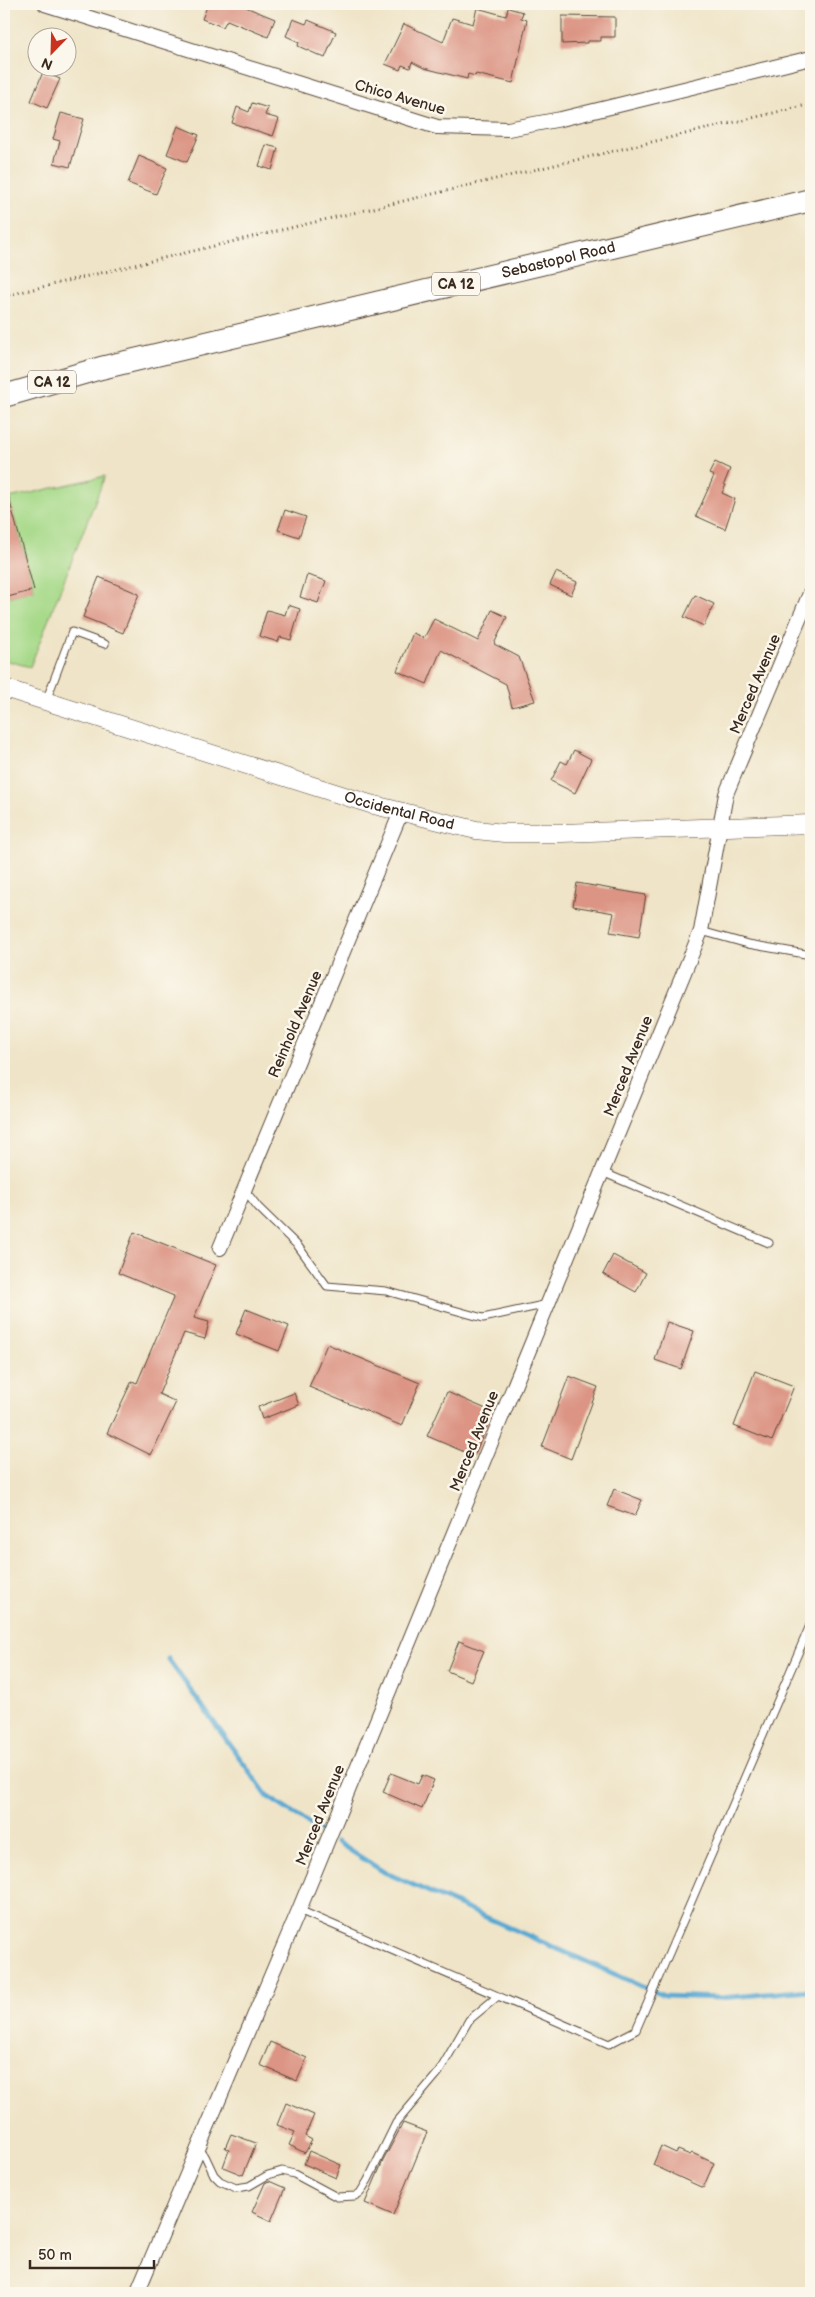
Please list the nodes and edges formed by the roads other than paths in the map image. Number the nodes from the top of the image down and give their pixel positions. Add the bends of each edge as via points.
1 (45, 4) edge
2 (811, 58) edge
3 (811, 200) edge
4 (101, 368) junction
5 (4, 386) edge
6 (4, 396) edge
7 (811, 591) edge
8 (105, 644) dead end
9 (4, 688) edge
10 (46, 701) junction
11 (400, 812) junction
12 (811, 824) edge
13 (719, 828) junction
14 (701, 931) junction
15 (811, 954) edge
16 (602, 1172) junction
17 (244, 1189) junction
18 (769, 1243) dead end
19 (220, 1248) dead end
20 (548, 1304) junction
21 (811, 1623) edge
22 (298, 1910) junction
23 (498, 1996) junction
24 (198, 2148) junction
25 (137, 2293) edge

1 - 2 street, Chico Avenue via 437,127 508,129
3 - 4 main road, Sebastopol Road / CA 12
4 - 5 main road, Sebastopol Road / CA 12
4 - 6 main road, Sebastopol Road / CA 12
7 - 13 street, Merced Avenue via 726,794
8 - 10 lane via 72,632
9 - 10 street, Occidental Road
10 - 11 street, Occidental Road
11 - 13 street, Occidental Road via 449,825 504,832
11 - 17 street, Reinhold Avenue
12 - 13 street, Occidental Road
13 - 14 street, Merced Avenue
14 - 15 lane via 748,944
14 - 16 street, Merced Avenue
16 - 18 lane
16 - 20 street, Merced Avenue
17 - 19 street, Reinhold Avenue
17 - 20 lane via 298,1246 327,1286 386,1291 483,1318
20 - 22 street, Merced Avenue
21 - 23 lane via 636,2030 609,2044
22 - 23 lane
22 - 24 street, Merced Avenue
23 - 24 lane via 469,2020 439,2072 396,2123 368,2180 355,2196 337,2197 282,2171 243,2188 228,2186 214,2175
24 - 25 street, Merced Avenue

